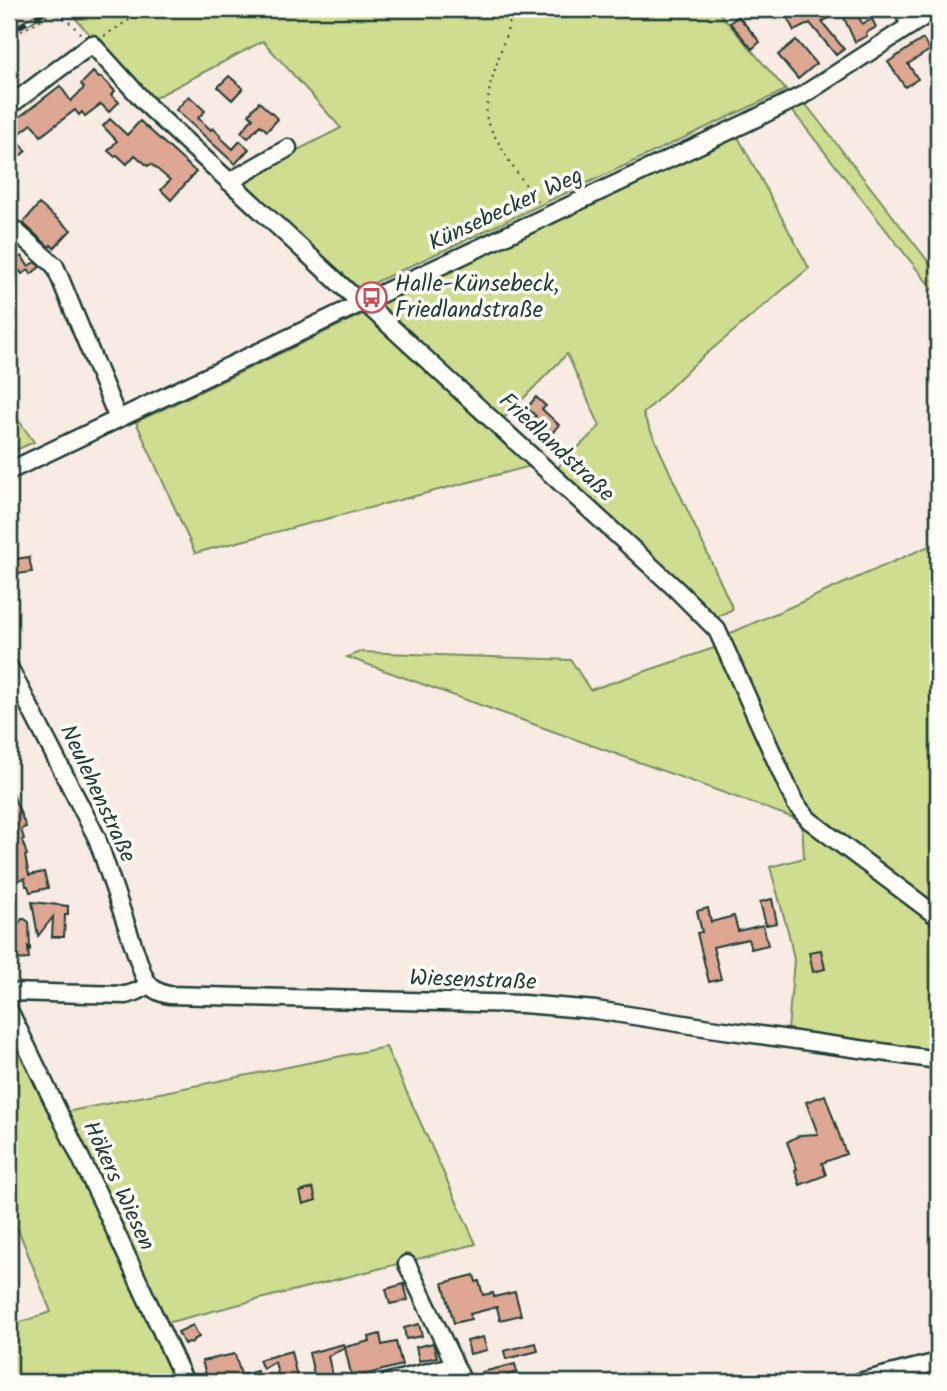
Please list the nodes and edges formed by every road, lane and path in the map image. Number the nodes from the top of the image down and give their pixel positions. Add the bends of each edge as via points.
1 (61, 9) edge
2 (146, 9) edge
3 (514, 9) edge
4 (902, 9) edge
5 (936, 9) edge
6 (54, 12) junction
7 (910, 25) junction
8 (9, 38) edge
9 (92, 44) junction
10 (9, 106) edge
11 (288, 148) dead end
12 (229, 182) junction
13 (543, 211) dead end
14 (9, 225) edge
15 (364, 302) junction
16 (118, 419) junction
17 (9, 471) edge
18 (9, 667) edge
19 (938, 917) edge
20 (148, 985) junction
21 (9, 992) edge
22 (9, 1010) edge
23 (938, 1060) edge
24 (407, 1264) dead end
25 (938, 1362) edge
26 (455, 1365) junction
27 (184, 1382) edge
28 (389, 1382) edge
29 (463, 1382) edge
30 (859, 1382) edge

1 - 6 path
2 - 9 path
3 - 13 path via 490,85 486,115 509,161
4 - 7 street
5 - 7 street, Künsebecker Weg
6 - 8 path
6 - 9 path
7 - 15 street, Künsebecker Weg via 803,95
9 - 10 street
9 - 12 street, Friedlandstraße via 150,108
11 - 12 street
12 - 15 street, Friedlandstraße
14 - 16 street via 55,266
15 - 16 street, Künsebecker Weg
15 - 19 street, Friedlandstraße via 717,630 795,803 809,820
16 - 17 street, Künsebecker Weg
18 - 20 street, Neulehenstraße via 97,838
20 - 21 street via 126,995
20 - 23 street, Wiesenstraße via 169,995 596,1010
22 - 27 street, Hökers Wiesen
24 - 26 street
25 - 30 street
26 - 28 street
26 - 29 street

